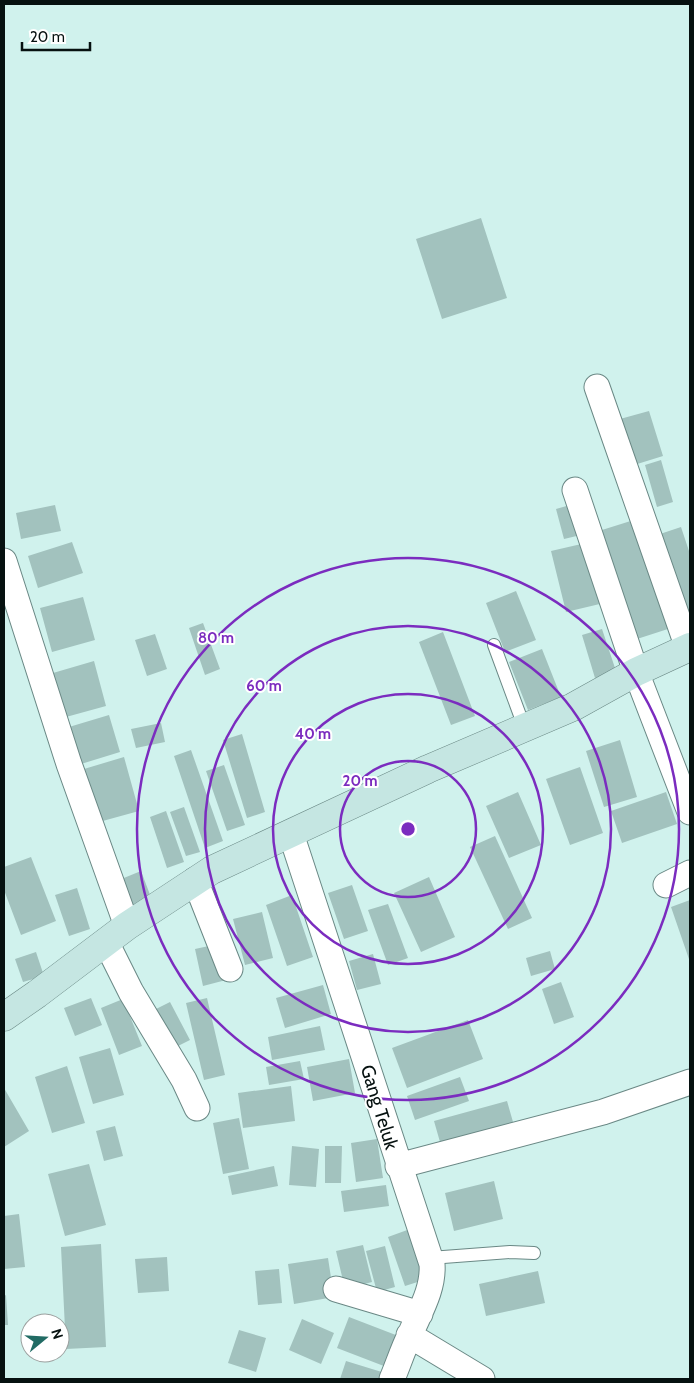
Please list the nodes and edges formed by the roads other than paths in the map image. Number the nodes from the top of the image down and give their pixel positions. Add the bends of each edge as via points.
1 (596, 387) dead end
2 (575, 490) dead end
3 (4, 561) edge
4 (494, 645) dead end
5 (689, 648) edge
6 (636, 672) junction
7 (525, 729) junction
8 (690, 812) edge
9 (291, 834) junction
10 (690, 873) edge
11 (196, 880) junction
12 (666, 886) dead end
13 (127, 926) junction
14 (106, 942) junction
15 (230, 969) dead end
16 (4, 1017) edge
17 (690, 1082) edge
18 (198, 1108) dead end
19 (398, 1166) junction
20 (534, 1253) dead end
21 (430, 1258) junction
22 (336, 1289) dead end
23 (415, 1325) junction
24 (392, 1379) edge
25 (482, 1379) edge

1 - 5 street
2 - 6 street
3 - 13 street via 69,764
4 - 7 lane
5 - 6 main road
6 - 7 main road
6 - 8 street
7 - 9 main road via 428,769
9 - 11 main road
9 - 19 street, Gang Teluk
10 - 12 street
11 - 13 main road
11 - 15 street
13 - 14 main road
14 - 16 main road
14 - 18 street
17 - 19 street via 603,1112
19 - 21 street, Gang Teluk
20 - 21 lane
21 - 23 street, Gang Teluk via 431,1283
22 - 23 street
23 - 24 street, Gang Teluk
23 - 25 street

